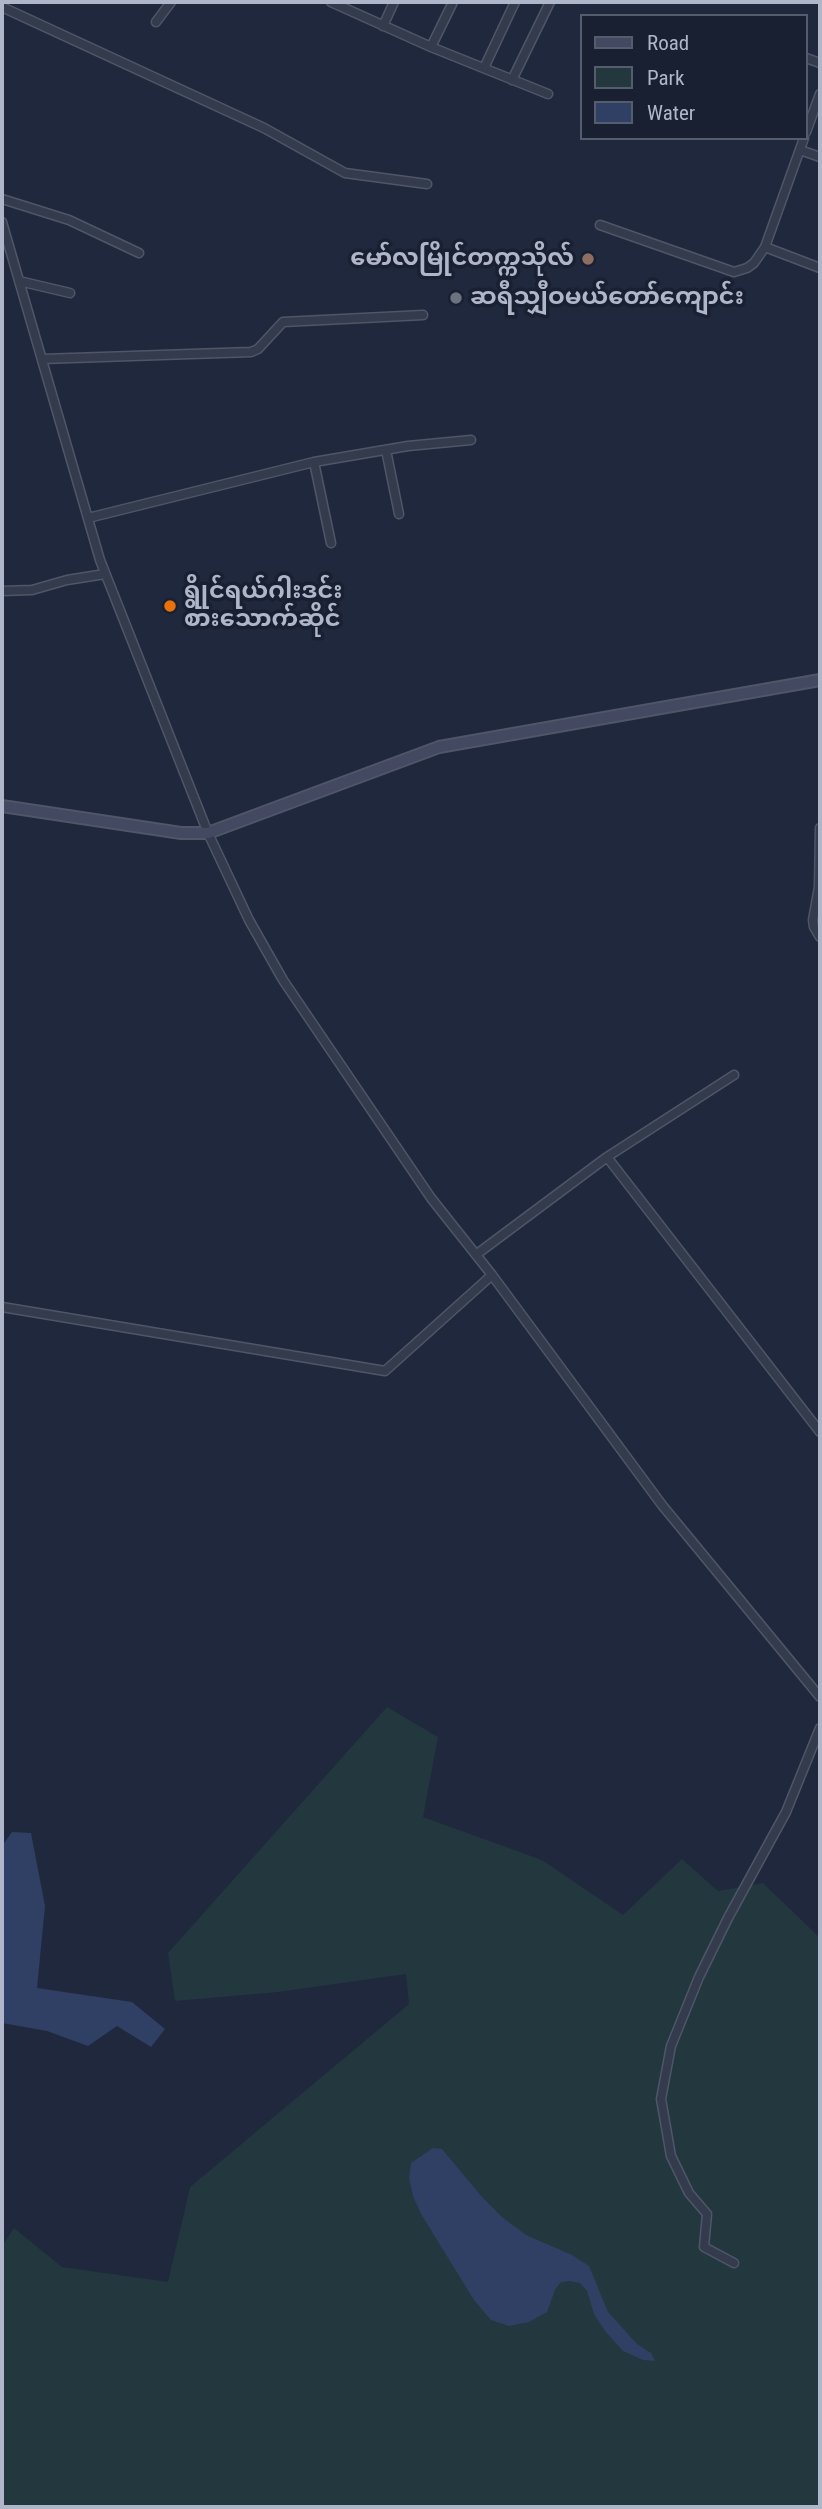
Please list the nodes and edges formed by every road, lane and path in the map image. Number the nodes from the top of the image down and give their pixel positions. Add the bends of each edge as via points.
1 (171, 2) edge
2 (331, 2) edge
3 (394, 2) edge
4 (453, 2) edge
5 (515, 2) edge
6 (550, 2) edge
7 (2, 7) edge
8 (156, 22) dead end
9 (383, 26) junction
10 (431, 47) junction
11 (484, 68) junction
12 (512, 80) junction
13 (548, 94) dead end
14 (820, 94) edge
15 (808, 127) edge
16 (803, 140) edge
17 (800, 150) junction
18 (820, 157) edge
19 (428, 184) dead end
20 (2, 199) edge
21 (2, 222) edge
22 (600, 225) dead end
23 (765, 247) junction
24 (139, 253) dead end
25 (820, 268) edge
26 (19, 281) junction
27 (70, 293) dead end
28 (423, 315) dead end
29 (42, 359) junction
30 (471, 440) dead end
31 (386, 450) junction
32 (314, 462) junction
33 (398, 514) dead end
34 (88, 518) junction
35 (331, 543) dead end
36 (105, 574) junction
37 (2, 591) edge
38 (820, 680) edge
39 (2, 806) edge
40 (820, 828) edge
41 (208, 833) junction
42 (819, 886) edge
43 (820, 937) edge
44 (734, 1075) dead end
45 (607, 1157) junction
46 (477, 1254) junction
47 (492, 1275) junction
48 (2, 1307) edge
49 (820, 1432) edge
50 (820, 1697) edge
51 (820, 1728) edge
52 (734, 2263) dead end

1 - 8 street
2 - 9 street
3 - 9 street
4 - 10 street
5 - 11 street
6 - 12 street
7 - 19 street via 264,128 345,173
9 - 10 street
10 - 11 street
11 - 12 street
12 - 13 street
14 - 15 street
16 - 17 street
17 - 18 street
17 - 23 street
20 - 24 street via 69,220
21 - 26 street
22 - 23 street via 734,272 754,263
23 - 25 street
26 - 27 street
26 - 29 street
28 - 29 street via 283,322 251,352
29 - 34 street
30 - 31 street
31 - 32 street
31 - 33 street
32 - 34 street
32 - 35 street
34 - 36 street
36 - 37 street via 32,590
36 - 41 street
38 - 41 main road via 439,747
39 - 41 main road via 181,833
40 - 42 street
41 - 46 street via 249,920 284,980 431,1198
42 - 43 street via 813,920
44 - 45 street
45 - 46 street
45 - 49 street
46 - 47 street
47 - 48 street via 385,1371
47 - 50 street via 662,1505
51 - 52 street via 786,1812 699,1978 671,2046 661,2099 671,2156 689,2193 707,2214 704,2247

